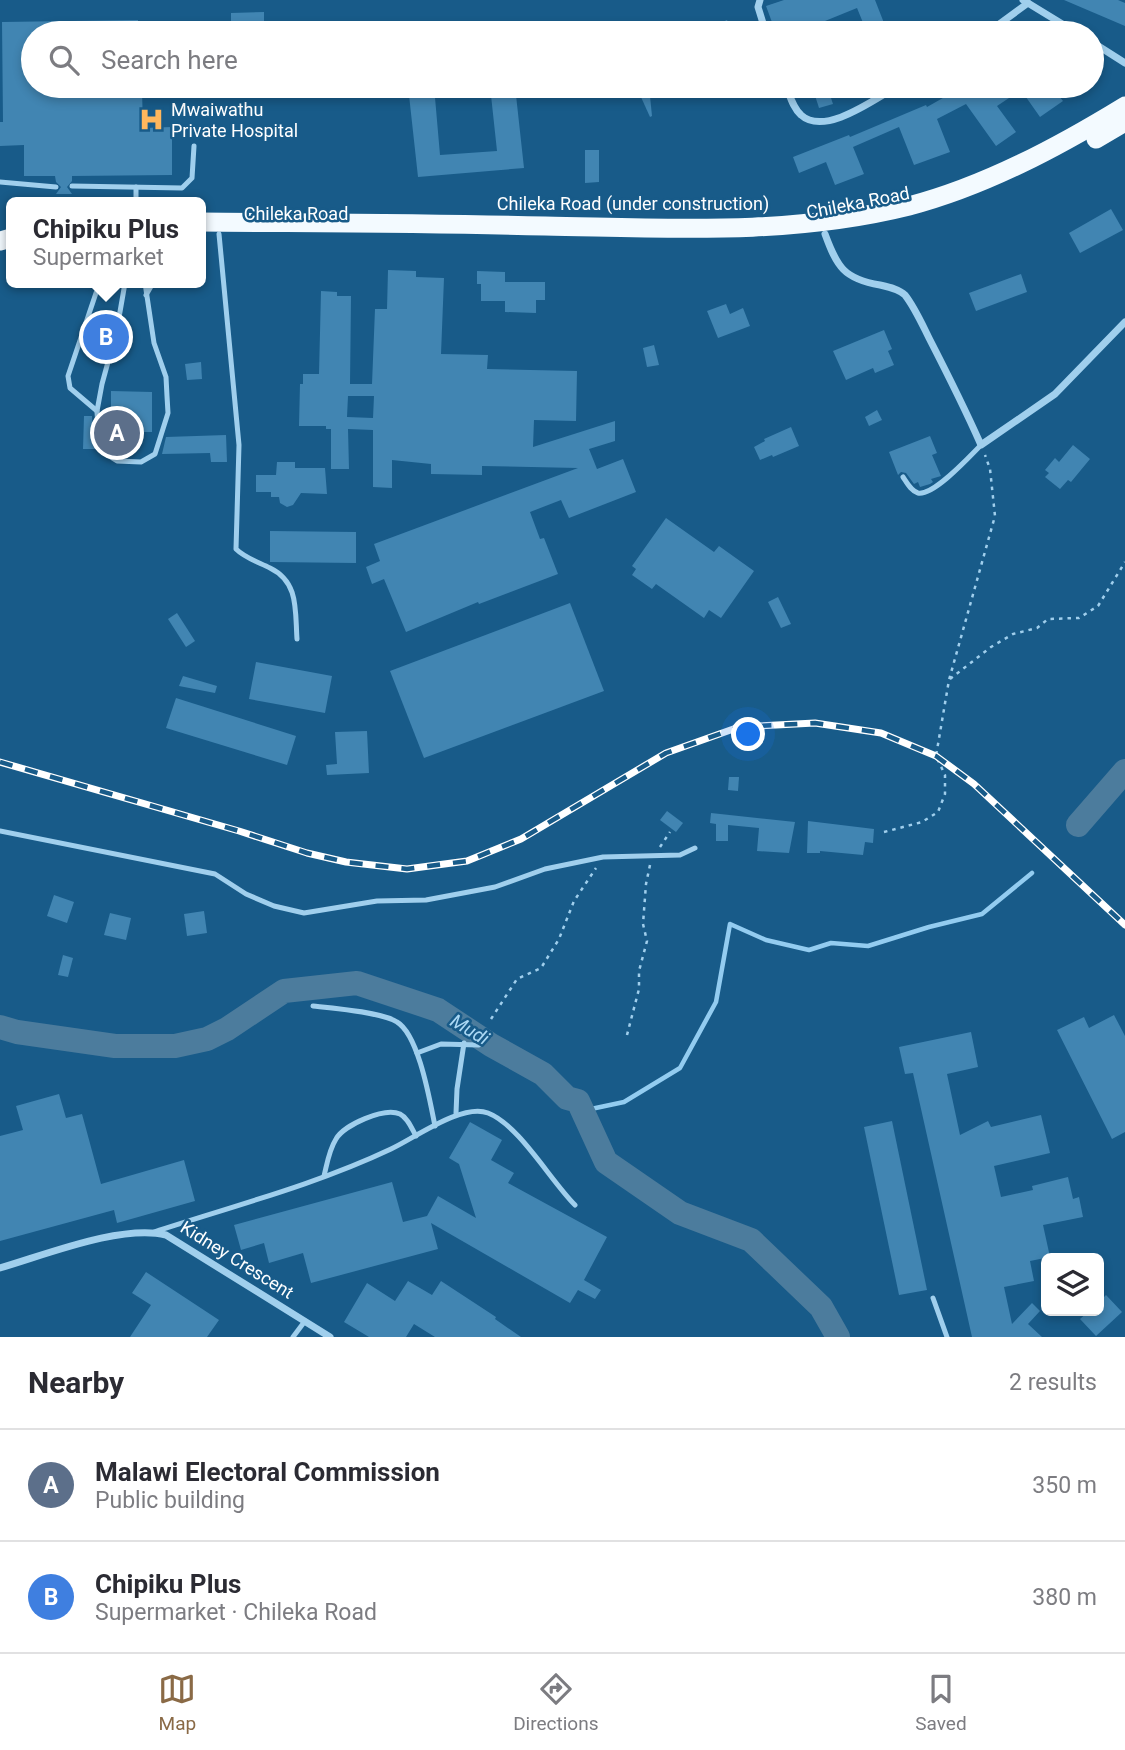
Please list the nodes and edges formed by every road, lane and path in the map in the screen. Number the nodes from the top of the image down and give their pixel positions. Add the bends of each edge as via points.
1 (760, 0) edge
2 (1025, 1) edge
3 (762, 21) edge
4 (1001, 21) edge
5 (1058, 21) edge
6 (1104, 50) edge
7 (1125, 63) edge
8 (792, 98) edge
9 (876, 98) edge
10 (1125, 106) edge
11 (1125, 122) edge
12 (194, 146) dead end
13 (0, 182) edge
14 (72, 186) dead end
15 (56, 187) dead end
16 (136, 187) junction
17 (136, 197) edge
18 (206, 222) edge
19 (210, 234) edge
20 (825, 234) junction
21 (99, 288) edge
22 (122, 288) edge
23 (145, 288) edge
24 (150, 288) edge
25 (146, 295) junction
26 (1125, 322) edge
27 (97, 411) junction
28 (981, 445) junction
29 (903, 477) dead end
30 (1125, 562) edge
31 (297, 639) dead end
32 (949, 680) junction
33 (0, 831) edge
34 (670, 832) dead end
35 (884, 832) dead end
36 (695, 848) dead end
37 (652, 856) junction
38 (603, 857) junction
39 (313, 1006) dead end
40 (491, 1019) dead end
41 (627, 1035) dead end
42 (464, 1043) junction
43 (479, 1045) dead end
44 (417, 1052) junction
45 (456, 1113) junction
46 (436, 1126) junction
47 (416, 1136) junction
48 (324, 1177) junction
49 (575, 1205) dead end
50 (154, 1232) junction
51 (0, 1268) edge
52 (933, 1298) dead end
53 (305, 1321) junction
54 (293, 1337) edge
55 (330, 1337) edge
56 (947, 1337) edge

1 - 3 street
2 - 4 street
2 - 5 street
6 - 7 street
8 - 9 street via 799,114 821,122 842,117
10 - 18 highway, Chileka Road (under construction) via 1069,140 976,183 910,205 824,223 728,229
11 - 20 highway, Chileka Road via 1006,184 880,224
12 - 16 lane via 188,184 182,188
13 - 15 lane
14 - 16 lane
16 - 17 lane
19 - 20 highway, Chileka Road via 722,240
19 - 31 lane via 239,445 236,549 282,574 293,589
20 - 28 street via 842,269 903,293
21 - 27 lane via 68,376 70,388
22 - 27 lane
23 - 25 lane
24 - 25 lane
25 - 27 lane via 166,377 168,413 155,454 141,462 109,456 98,429
26 - 28 street via 1055,394
28 - 29 lane via 926,492 912,490
28 - 32 path via 990,469 995,516
30 - 32 path via 1098,606 1079,618 1048,619 1037,628 1013,634
32 - 35 path via 936,757 945,775 945,794 937,811 922,822
33 - 38 lane via 215,874 246,894 304,913 377,901 426,900 495,887 545,869
34 - 37 path
36 - 37 lane via 680,855
37 - 38 lane
37 - 41 path via 643,914 647,941
38 - 40 path via 574,901 541,968 517,979
39 - 44 lane via 399,1022
42 - 43 lane
42 - 44 lane
42 - 45 lane
44 - 46 lane
45 - 46 lane
45 - 49 lane via 488,1113 515,1132
46 - 47 lane
47 - 48 lane
47 - 48 lane via 399,1113 386,1112 349,1125 336,1138
48 - 50 lane
50 - 51 street, Kidney Crescent via 113,1236
50 - 53 street, Kidney Crescent via 166,1235
52 - 56 lane
53 - 54 lane
53 - 55 street, Kidney Crescent

